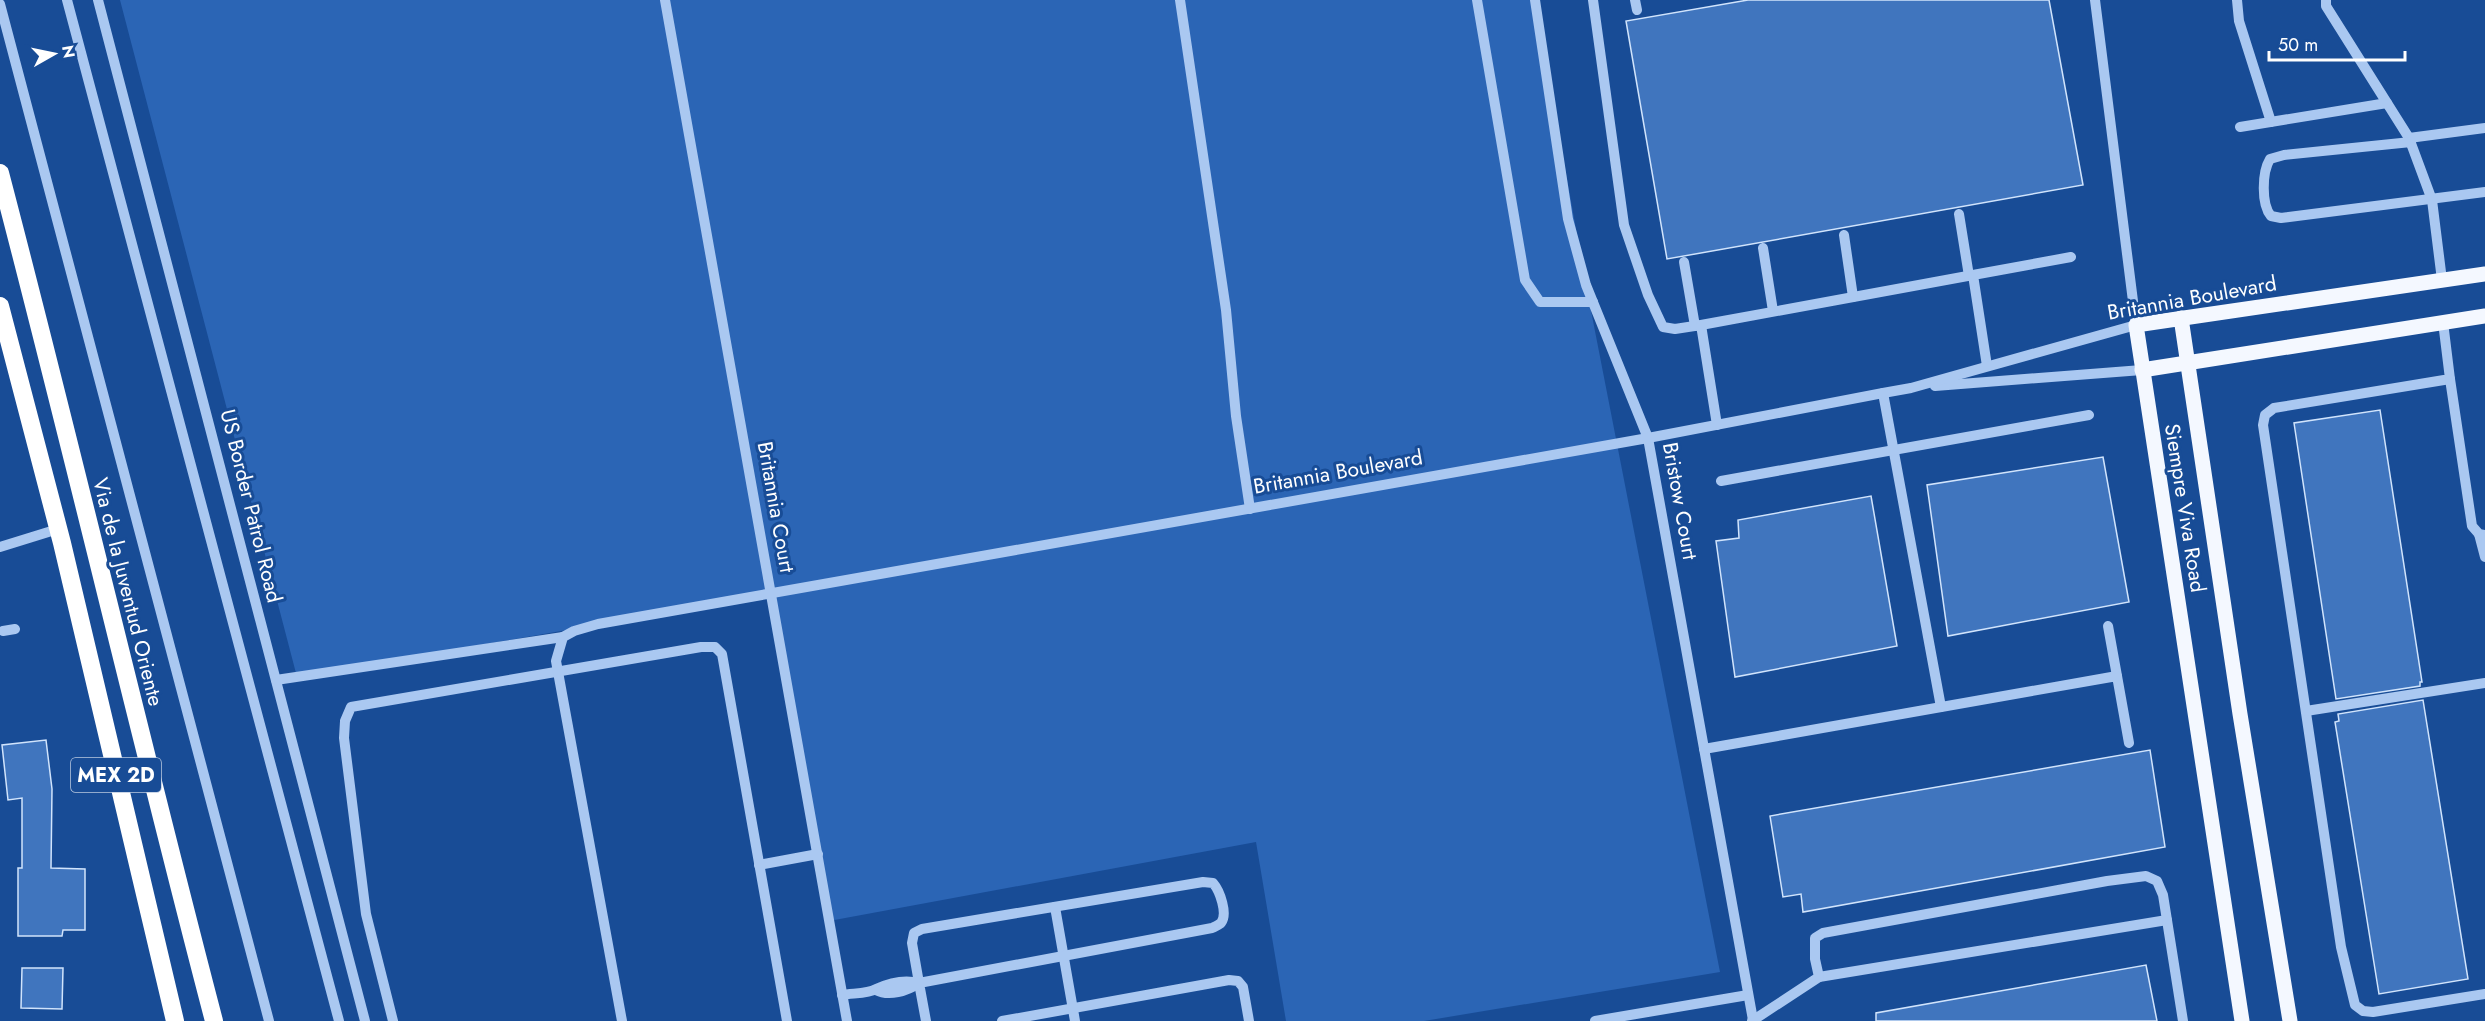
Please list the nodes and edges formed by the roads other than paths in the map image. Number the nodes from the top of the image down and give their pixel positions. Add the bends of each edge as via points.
1 (67, 0) edge
2 (98, 0) edge
3 (665, 0) edge
4 (1180, 0) edge
5 (1477, 0) edge
6 (1535, 0) edge
7 (1593, 0) edge
8 (2095, 0) edge
9 (2237, 0) edge
10 (2326, 0) edge
11 (0, 4) edge
12 (2387, 103) junction
13 (2271, 122) junction
14 (2240, 127) dead end
15 (2485, 128) edge
16 (2410, 140) junction
17 (0, 173) edge
18 (2485, 192) edge
19 (2432, 200) junction
20 (1959, 214) dead end
21 (1844, 235) dead end
22 (1763, 248) dead end
23 (2071, 257) dead end
24 (1684, 262) dead end
25 (2485, 274) edge
26 (1971, 275) junction
27 (2442, 280) junction
28 (1853, 297) junction
29 (1593, 302) junction
30 (0, 306) edge
31 (1773, 311) junction
32 (2485, 316) edge
33 (2181, 318) junction
34 (2442, 322) junction
35 (1698, 325) junction
36 (2136, 325) junction
37 (2188, 362) junction
38 (1987, 366) junction
39 (2142, 370) junction
40 (2450, 379) junction
41 (1911, 388) junction
42 (1882, 393) junction
43 (2089, 415) dead end
44 (1717, 424) junction
45 (1648, 438) junction
46 (1893, 449) junction
47 (1721, 480) dead end
48 (1250, 509) junction
49 (86, 519) junction
50 (58, 529) junction
51 (2482, 535) edge
52 (0, 547) edge
53 (2485, 557) edge
54 (772, 594) junction
55 (2108, 626) dead end
56 (15, 629) dead end
57 (3, 631) dead end
58 (563, 636) junction
59 (558, 672) junction
60 (2117, 676) junction
61 (276, 680) junction
62 (2485, 683) edge
63 (1941, 707) junction
64 (2306, 711) junction
65 (2129, 743) dead end
66 (1704, 749) junction
67 (818, 854) junction
68 (759, 865) junction
69 (1055, 907) junction
70 (2167, 920) junction
71 (1064, 957) junction
72 (1819, 978) junction
73 (919, 983) junction
74 (2485, 994) edge
75 (842, 995) junction
76 (1748, 995) junction
77 (1073, 1008) junction
78 (1644, 1017) edge
79 (175, 1021) edge
80 (214, 1021) edge
81 (269, 1021) edge
82 (339, 1021) edge
83 (365, 1021) edge
84 (393, 1021) edge
85 (622, 1021) edge
86 (787, 1021) edge
87 (847, 1021) edge
88 (926, 1021) edge
89 (1002, 1021) edge
90 (1076, 1021) edge
91 (1249, 1021) edge
92 (1594, 1021) edge
93 (1753, 1021) edge
94 (2183, 1021) edge
95 (2242, 1021) edge
96 (2290, 1021) edge

1 - 82 street
2 - 61 street, US Border Patrol Road
3 - 54 street, Britannia Court
4 - 48 street via 1226,310
5 - 29 street via 1525,280 1540,302
6 - 29 street, Bristow Court via 1568,219
7 - 35 street via 1624,225 1663,327
8 - 36 street, Siempre Viva Road
9 - 13 street
10 - 12 street via 2326,6
11 - 81 street
12 - 13 street
12 - 16 street
13 - 14 street
15 - 16 street
16 - 19 street
16 - 19 street via 2271,159 2263,175 2267,212 2281,218
17 - 49 highway, Via de la Juventud Oriente / MEX 2D
18 - 19 street
19 - 27 street
20 - 26 street
21 - 28 street
22 - 31 street
23 - 26 street
24 - 35 street
25 - 27 main road, Britannia Boulevard
26 - 28 street
26 - 38 street
27 - 33 main road, Britannia Boulevard
28 - 31 street
29 - 45 street, Bristow Court
30 - 50 highway, MEX 2D
31 - 35 street
32 - 34 main road, Britannia Boulevard
33 - 36 main road, Britannia Boulevard
33 - 37 main road, Siempre Viva Road
34 - 37 main road, Britannia Boulevard
34 - 40 street
35 - 44 street
36 - 38 street, Britannia Boulevard
36 - 39 main road, Siempre Viva Road
37 - 39 main road, Britannia Boulevard
37 - 96 main road, Siempre Viva Road
38 - 41 street, Britannia Boulevard
39 - 41 street, Britannia Boulevard
39 - 95 main road, Siempre Viva Road
40 - 51 street via 2472,526
40 - 64 street via 2274,408 2265,415 2263,425
41 - 42 street, Britannia Boulevard
42 - 44 street, Britannia Boulevard
42 - 46 street
43 - 46 street
44 - 45 street, Britannia Boulevard
45 - 48 street, Britannia Boulevard
45 - 66 street, Bristow Court
46 - 47 street
46 - 63 street
48 - 54 street, Britannia Boulevard
49 - 50 highway
49 - 80 highway, Via de la Juventud Oriente / MEX 2D
50 - 52 street
50 - 79 highway, MEX 2D
51 - 53 street
54 - 58 street, Britannia Boulevard via 598,624
54 - 67 street, Britannia Court
55 - 60 street
56 - 57 street
58 - 59 street via 556,661
58 - 61 street, Britannia Boulevard
59 - 68 street via 715,647 722,654
59 - 84 street via 351,707 344,738 366,914
59 - 85 street
60 - 63 street
60 - 65 street
61 - 83 street, US Border Patrol Road
62 - 64 street
63 - 66 street
64 - 74 street via 2341,947 2355,1005 2373,1012
66 - 76 street, Bristow Court
67 - 68 street
67 - 75 street, Britannia Court
68 - 86 street
69 - 71 street
69 - 71 street via 1203,882 1218,889 1224,916 1212,928
69 - 73 street via 914,933
70 - 72 street
70 - 72 street via 2157,881 2146,876 2107,881 1823,933 1815,938
70 - 94 street
71 - 73 street
71 - 77 street
72 - 93 street
73 - 75 street via 910,990
73 - 88 street
75 - 87 street, Britannia Court
76 - 78 street
76 - 93 street, Bristow Court
77 - 89 street
77 - 90 street
77 - 91 street via 1229,980 1238,981 1243,987
78 - 92 street

